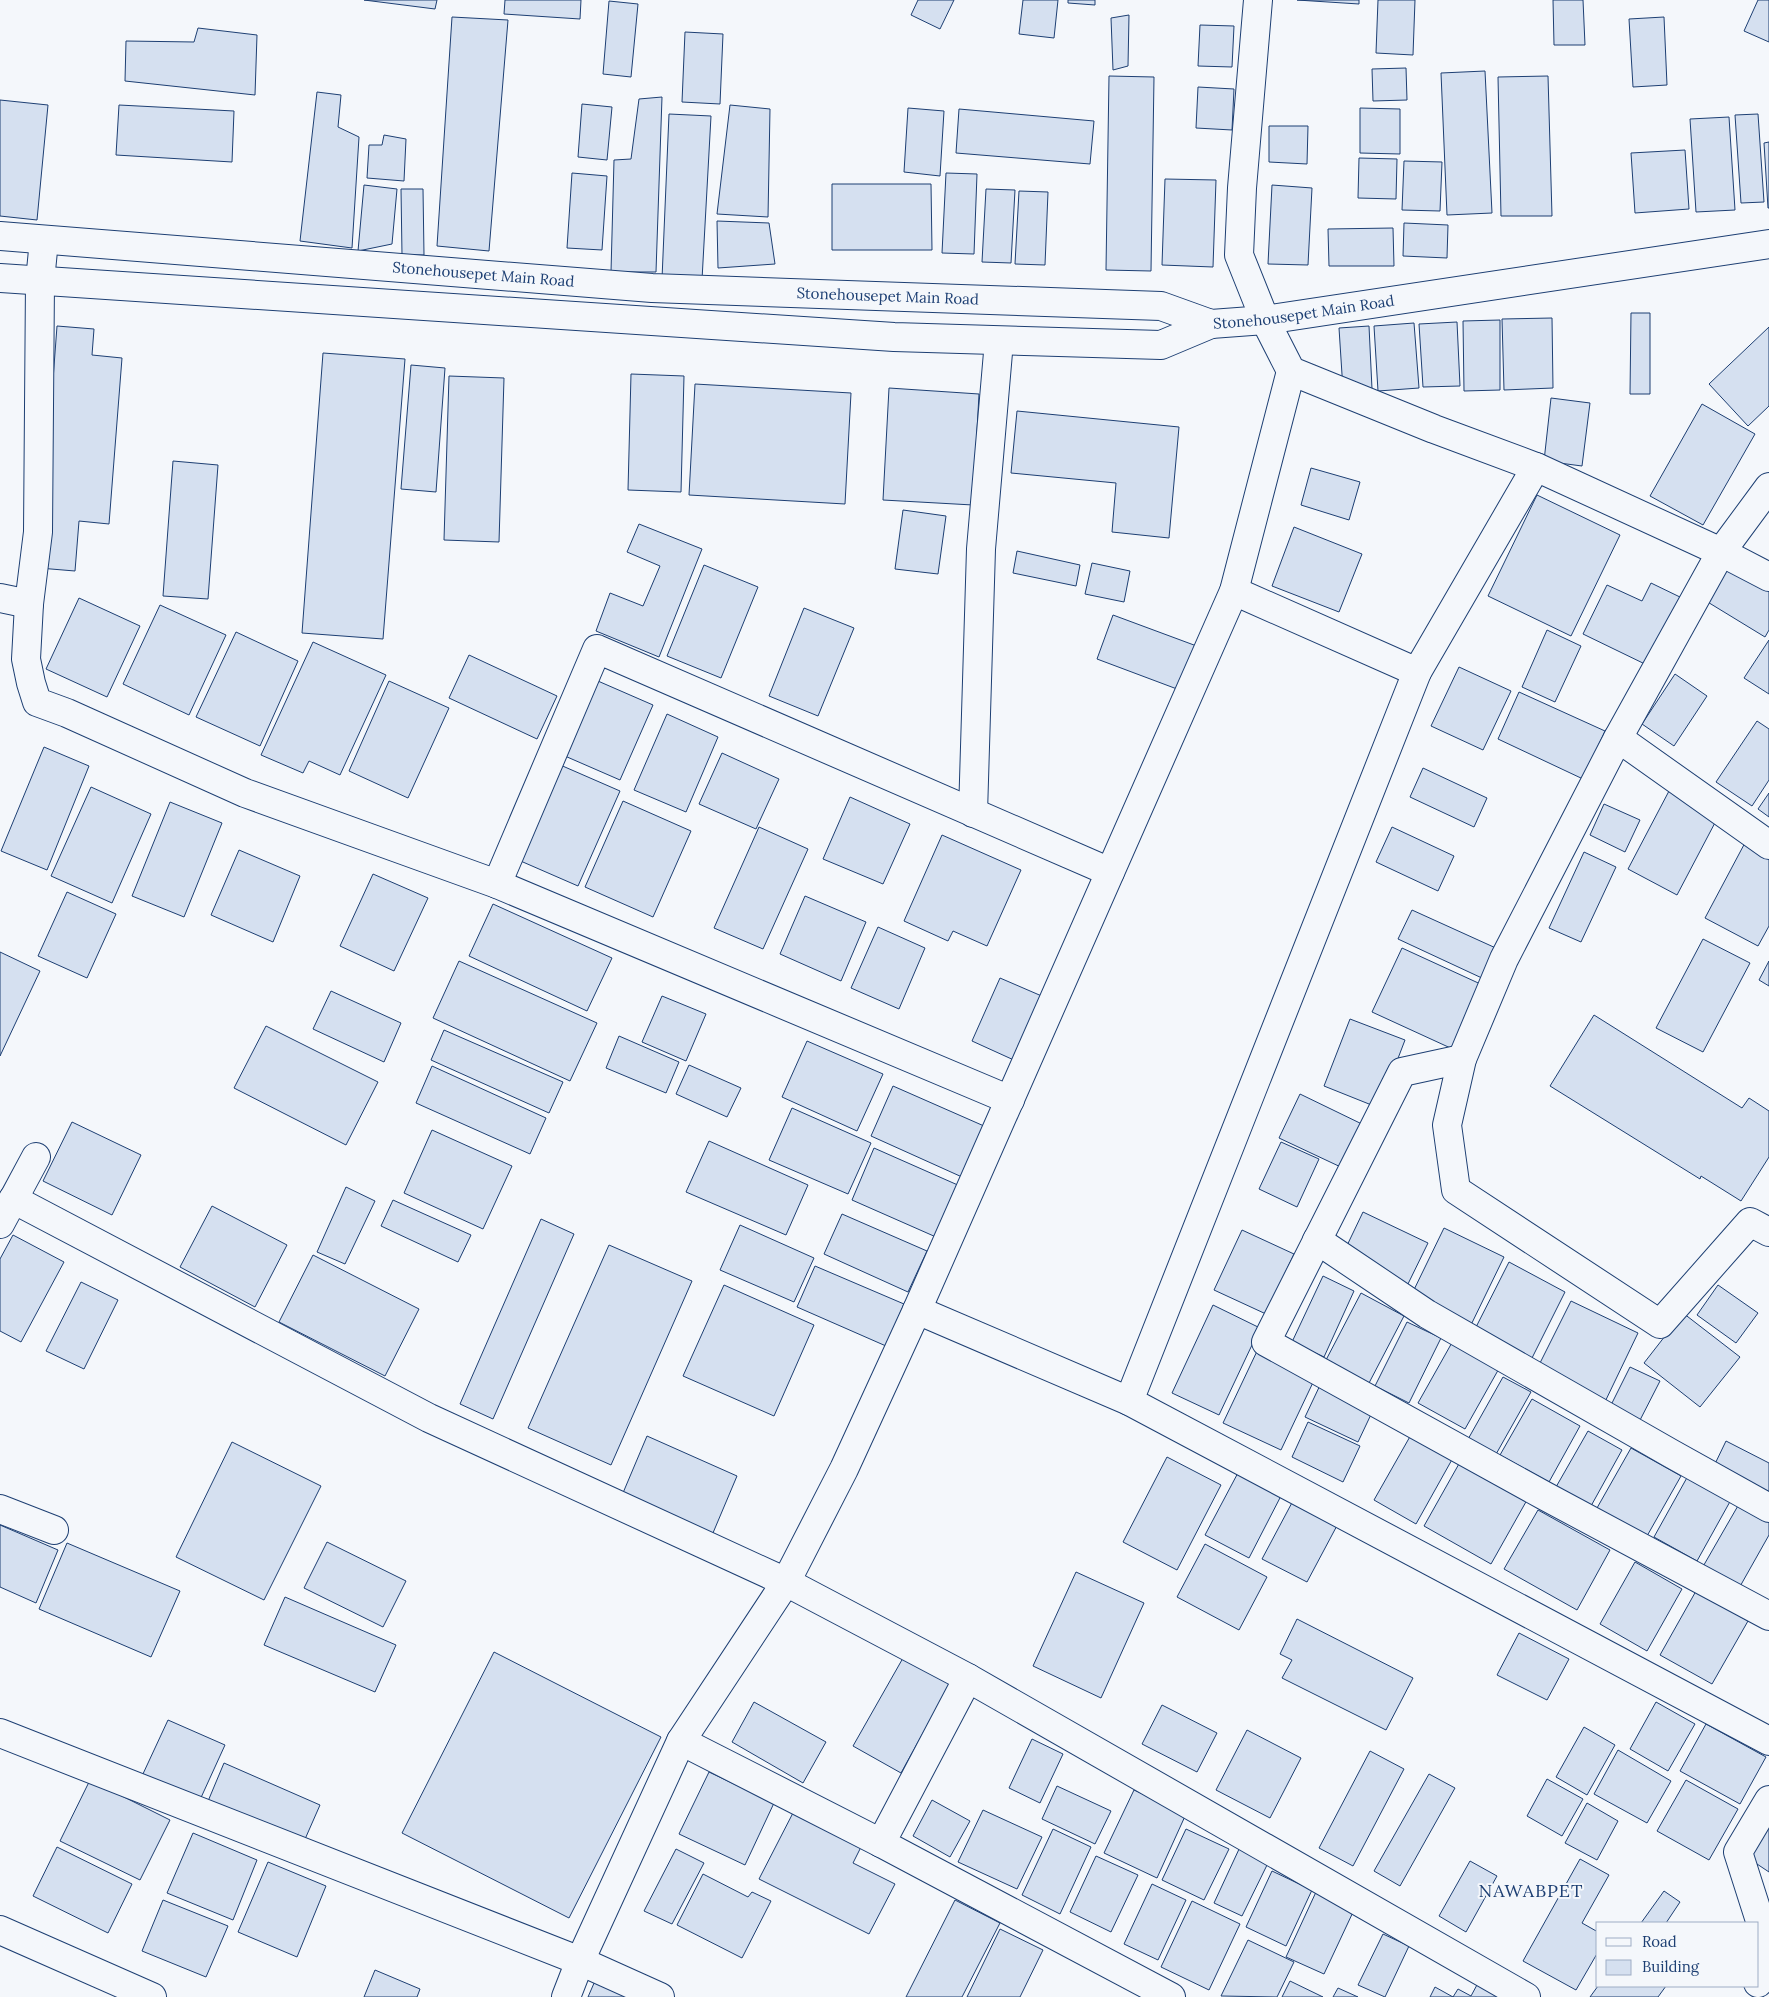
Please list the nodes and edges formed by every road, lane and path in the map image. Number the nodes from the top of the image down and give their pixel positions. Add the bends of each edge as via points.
1 (1258, 0) edge
2 (0, 236) edge
3 (44, 240) junction
4 (1769, 244) edge
5 (0, 278) edge
6 (40, 281) junction
7 (894, 297) junction
8 (1265, 320) junction
9 (1211, 324) junction
10 (894, 337) junction
11 (999, 341) junction
12 (1291, 371) junction
13 (1536, 467) junction
14 (1769, 487) edge
15 (1721, 552) junction
16 (1769, 577) edge
17 (1234, 591) junction
18 (0, 598) edge
19 (29, 604) junction
20 (1417, 672) junction
21 (1618, 738) junction
22 (973, 813) junction
23 (1769, 845) edge
24 (1110, 872) junction
25 (497, 884) junction
26 (1462, 1060) junction
27 (1010, 1100) junction
28 (36, 1156) dead end
29 (13, 1199) junction
30 (0, 1224) edge
31 (1769, 1232) edge
32 (1317, 1240) junction
33 (917, 1310) junction
34 (1129, 1402) junction
35 (1769, 1508) edge
36 (0, 1509) edge
37 (54, 1530) dead end
38 (786, 1582) junction
39 (1769, 1616) edge
40 (968, 1678) junction
41 (0, 1733) edge
42 (681, 1741) junction
43 (1769, 1741) edge
44 (1769, 1800) edge
45 (881, 1843) junction
46 (0, 1930) edge
47 (1769, 1949) edge
48 (580, 1961) junction
49 (1769, 1961) edge
50 (1759, 1981) edge
51 (152, 1997) edge
52 (566, 1997) edge
53 (660, 1997) edge
54 (1171, 1997) edge
55 (1526, 1997) edge

1 - 8 street via 1242,188 1240,255
2 - 3 street, Stonehousepet Main Road
3 - 6 street
3 - 7 street, Stonehousepet Main Road via 652,288
4 - 8 street, Stonehousepet Main Road
5 - 6 street
6 - 10 street
6 - 19 street via 38,532
7 - 9 street, Stonehousepet Main Road via 1161,306
7 - 10 street
8 - 9 street, Stonehousepet Main Road
8 - 12 street
9 - 11 street via 1161,345
10 - 11 street
11 - 22 street via 981,549
12 - 13 street
12 - 17 street
13 - 15 street
13 - 20 street
14 - 15 street
15 - 16 street
15 - 21 street
17 - 20 street
17 - 24 street
18 - 19 street
19 - 25 street via 26,659 37,702 245,793
20 - 34 street
21 - 23 street
21 - 26 street via 1504,959
22 - 24 street
22 - 25 street via 597,649
24 - 27 street
25 - 27 street
26 - 31 street via 1447,1125 1456,1190 1660,1324 1750,1222
26 - 32 street via 1402,1072
27 - 33 street
28 - 29 street
29 - 30 street
29 - 38 street via 429,1418
32 - 35 street via 1427,1314
32 - 39 street via 1266,1342
33 - 34 street
33 - 38 street via 844,1469
34 - 43 street
36 - 37 street
38 - 40 street
38 - 42 street
40 - 45 street
40 - 55 street
41 - 48 street
42 - 45 street
42 - 48 street
44 - 47 street via 1738,1852
45 - 54 street
46 - 51 street
48 - 52 street
48 - 53 street
49 - 50 street

